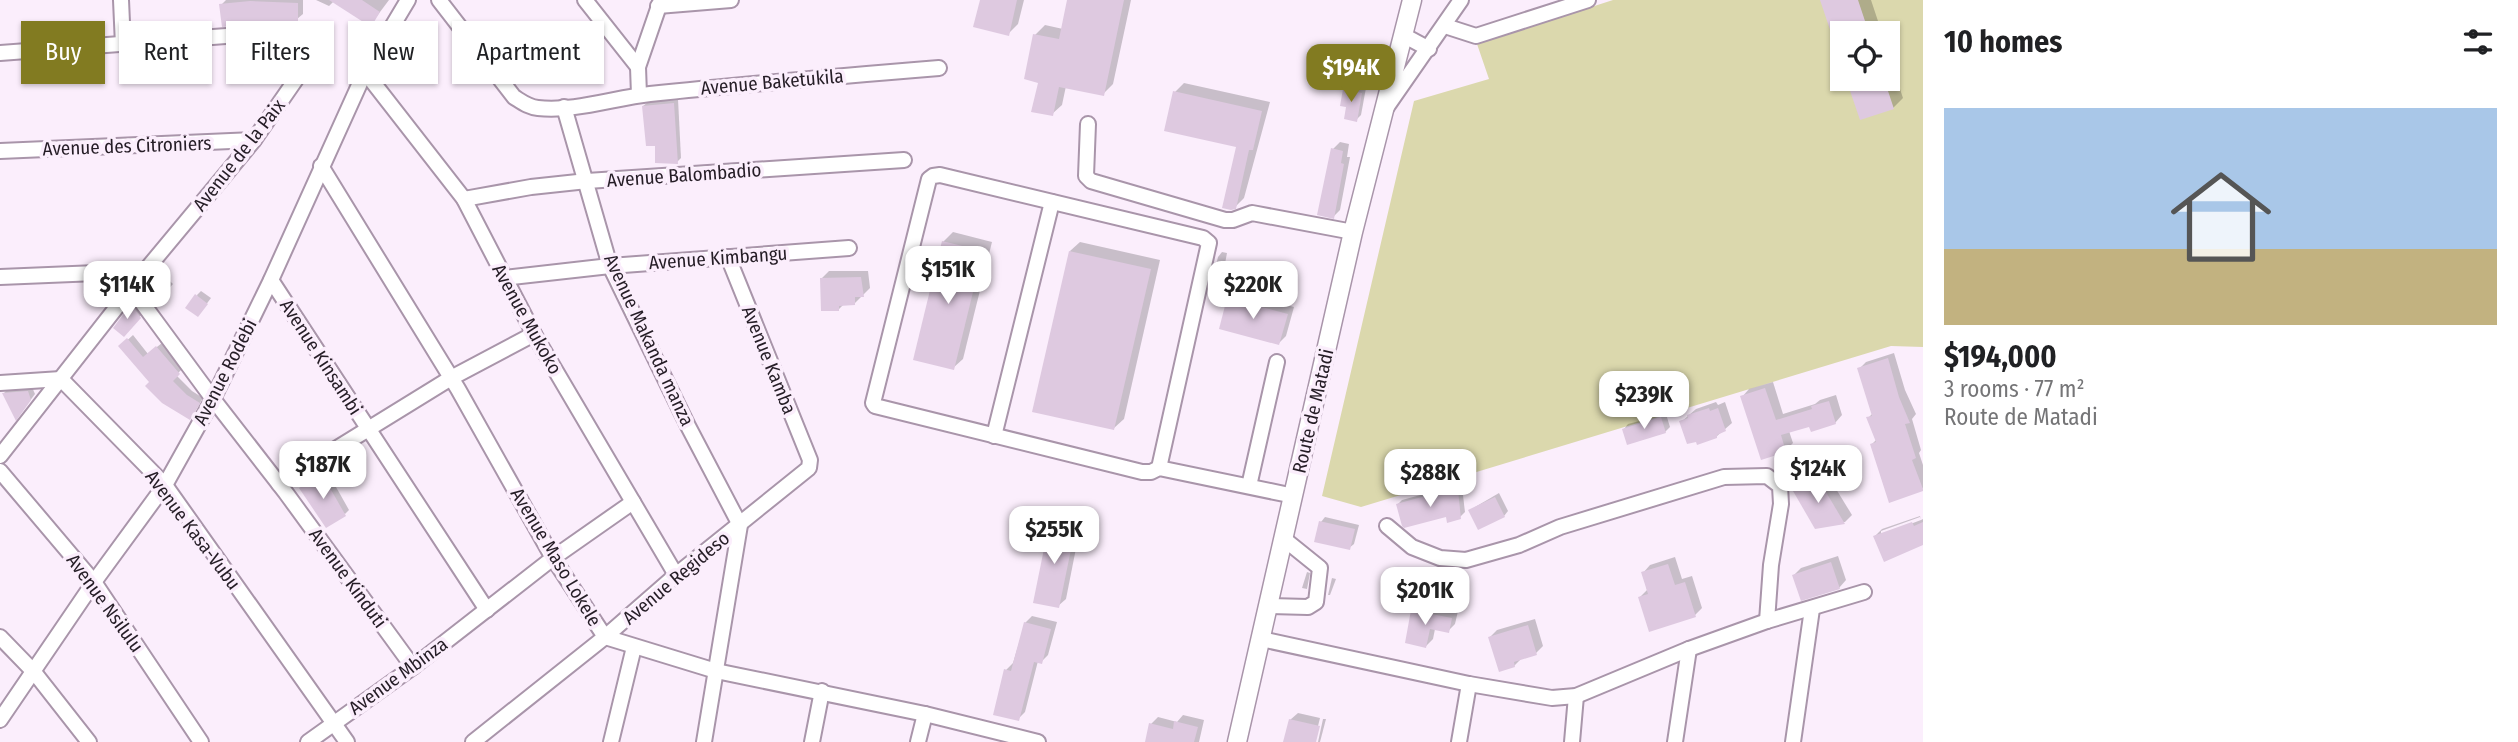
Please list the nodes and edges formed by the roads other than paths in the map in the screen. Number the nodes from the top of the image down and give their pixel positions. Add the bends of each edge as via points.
1 (121, 0) edge
2 (408, 0) edge
3 (439, 0) edge
4 (585, 0) edge
5 (731, 0) edge
6 (1412, 0) edge
7 (1461, 0) edge
8 (1588, 0) edge
9 (660, 3) edge
10 (122, 21) edge
11 (395, 21) edge
12 (1445, 26) junction
13 (1403, 35) junction
14 (212, 38) edge
15 (119, 45) edge
16 (1429, 49) junction
17 (0, 53) edge
18 (638, 67) junction
19 (939, 68) dead end
20 (359, 84) edge
21 (374, 84) edge
22 (639, 95) junction
23 (564, 107) junction
24 (1381, 115) junction
25 (1088, 124) dead end
26 (254, 140) junction
27 (0, 151) edge
28 (904, 160) dead end
29 (321, 166) junction
30 (587, 181) junction
31 (464, 199) junction
32 (1052, 202) junction
33 (1353, 232) junction
34 (849, 248) dead end
35 (727, 257) junction
36 (610, 266) junction
37 (145, 271) junction
38 (0, 277) edge
39 (504, 278) junction
40 (271, 280) junction
41 (132, 289) junction
42 (534, 334) junction
43 (1277, 362) dead end
44 (451, 378) junction
45 (61, 379) junction
46 (0, 383) edge
47 (213, 399) junction
48 (369, 430) junction
49 (994, 436) junction
50 (0, 456) edge
51 (810, 464) joint
52 (1159, 468) junction
53 (0, 471) edge
54 (279, 484) junction
55 (165, 485) junction
56 (1249, 486) junction
57 (1294, 496) junction
58 (633, 502) junction
59 (740, 525) junction
60 (1387, 526) dead end
61 (1284, 539) junction
62 (553, 558) junction
63 (676, 575) junction
64 (94, 582) junction
65 (1864, 592) dead end
66 (1268, 606) junction
67 (1812, 609) junction
68 (487, 610) junction
69 (1767, 621) junction
70 (0, 637) edge
71 (605, 637) junction
72 (1261, 639) junction
73 (634, 646) junction
74 (1689, 649) junction
75 (413, 667) junction
76 (716, 671) junction
77 (34, 672) junction
78 (1469, 684) junction
79 (822, 691) junction
80 (1576, 696) junction
81 (925, 714) junction
82 (0, 720) edge
83 (333, 724) junction
84 (1031, 741) edge
85 (89, 742) edge
86 (201, 742) edge
87 (308, 742) edge
88 (347, 742) edge
89 (473, 742) edge
90 (611, 742) edge
91 (704, 742) edge
92 (812, 742) edge
93 (919, 742) edge
94 (1237, 742) edge
95 (1459, 742) edge
96 (1572, 742) edge
97 (1675, 742) edge
98 (1793, 742) edge

1 - 10 street
2 - 11 street, Avenue Rodebi
3 - 23 street, Avenue Baketukila via 514,97 528,106
4 - 18 street
5 - 9 street
6 - 13 main road, Route de Matadi
7 - 12 street
8 - 12 street via 1476,36
9 - 18 street
12 - 16 street
13 - 16 street
13 - 24 main road, Route de Matadi
14 - 26 street, Avenue de la Paix via 305,30 318,33 318,46
15 - 17 street, Avenue de la Paix
16 - 24 street
18 - 22 street
19 - 22 street, Avenue Baketukila
20 - 29 street, Avenue Rodebi
21 - 31 street, Avenue Mukoko
22 - 23 street, Avenue Baketukila
23 - 30 street, Avenue Makanda manza
24 - 33 main road, Route de Matadi
25 - 33 street via 1086,176 1091,181 1224,220 1252,213
26 - 27 street, Avenue des Citroniers
26 - 37 street, Avenue de la Paix
28 - 30 street, Avenue Balombadio
29 - 40 street, Avenue Rodebi
29 - 44 street, Avenue Maso Lokele
30 - 31 street, Avenue Balombadio
30 - 36 street, Avenue Makanda manza
31 - 39 street, Avenue Mukoko
32 - 49 street
32 - 49 street via 940,175 929,179 873,403 879,409
32 - 52 street via 1209,243
33 - 57 main road, Route de Matadi
34 - 35 street, Avenue Kimbangu
35 - 36 street, Avenue Kimbangu
35 - 51 street, Avenue Kamba
36 - 39 street, Avenue Kimbangu
36 - 59 street, Avenue Makanda manza
37 - 38 street
37 - 41 street, Avenue de la Paix
39 - 42 street, Avenue Mukoko
40 - 47 street, Avenue Rodebi
40 - 48 street, Avenue Kinsambi
41 - 45 street, Avenue de la Paix
41 - 47 street, Avenue Kinduti
42 - 44 street
42 - 58 street, Avenue Mukoko
43 - 56 street
44 - 48 street
44 - 62 street, Avenue Maso Lokele
45 - 46 street
45 - 50 street, Avenue de la Paix
45 - 55 street, Avenue Kasa-Vubu
47 - 54 street, Avenue Kinduti
47 - 55 street, Avenue Rodebi
48 - 54 street
48 - 68 street, Avenue Kinsambi
49 - 52 street via 1142,472
51 - 59 street, Avenue Regideso
52 - 56 street
53 - 64 street, Avenue Nsilulu
54 - 75 street, Avenue Kinduti
55 - 64 street, Avenue Rodebi
55 - 83 street, Avenue Kasa-Vubu
56 - 57 street
57 - 61 main road, Route de Matadi
58 - 62 street, Avenue Mbinza
58 - 63 street, Avenue Mukoko
59 - 63 street, Avenue Regideso
59 - 76 street
60 - 69 street via 1412,547 1440,558 1466,559 1724,478 1767,476 1780,486 1781,497
61 - 66 main road, Route de Matadi
61 - 66 street via 1320,568 1316,601 1308,607
62 - 68 street, Avenue Mbinza
62 - 71 street, Avenue Maso Lokele
63 - 71 street, Avenue Regideso
64 - 77 street, Avenue Rodebi
64 - 86 street, Avenue Nsilulu
65 - 67 street
66 - 72 main road, Route de Matadi
67 - 69 street
67 - 98 street
68 - 75 street, Avenue Mbinza
69 - 74 street
70 - 77 street
71 - 73 street, Avenue Maso Lokele
71 - 89 street, Avenue Regideso
72 - 78 street
72 - 94 main road, Route de Matadi
73 - 76 street, Avenue Maso Lokele
73 - 90 street
74 - 80 street
74 - 97 street
75 - 83 street, Avenue Mbinza
76 - 79 street, Avenue Maso Lokele
76 - 91 street
77 - 82 street, Avenue Rodebi
77 - 85 street
78 - 80 street via 1552,698
78 - 95 street
79 - 81 street, Avenue Maso Lokele
79 - 92 street
80 - 96 street
81 - 84 street, Avenue Maso Lokele
81 - 93 street
83 - 87 street, Avenue Mbinza
83 - 88 street, Avenue Kasa-Vubu

